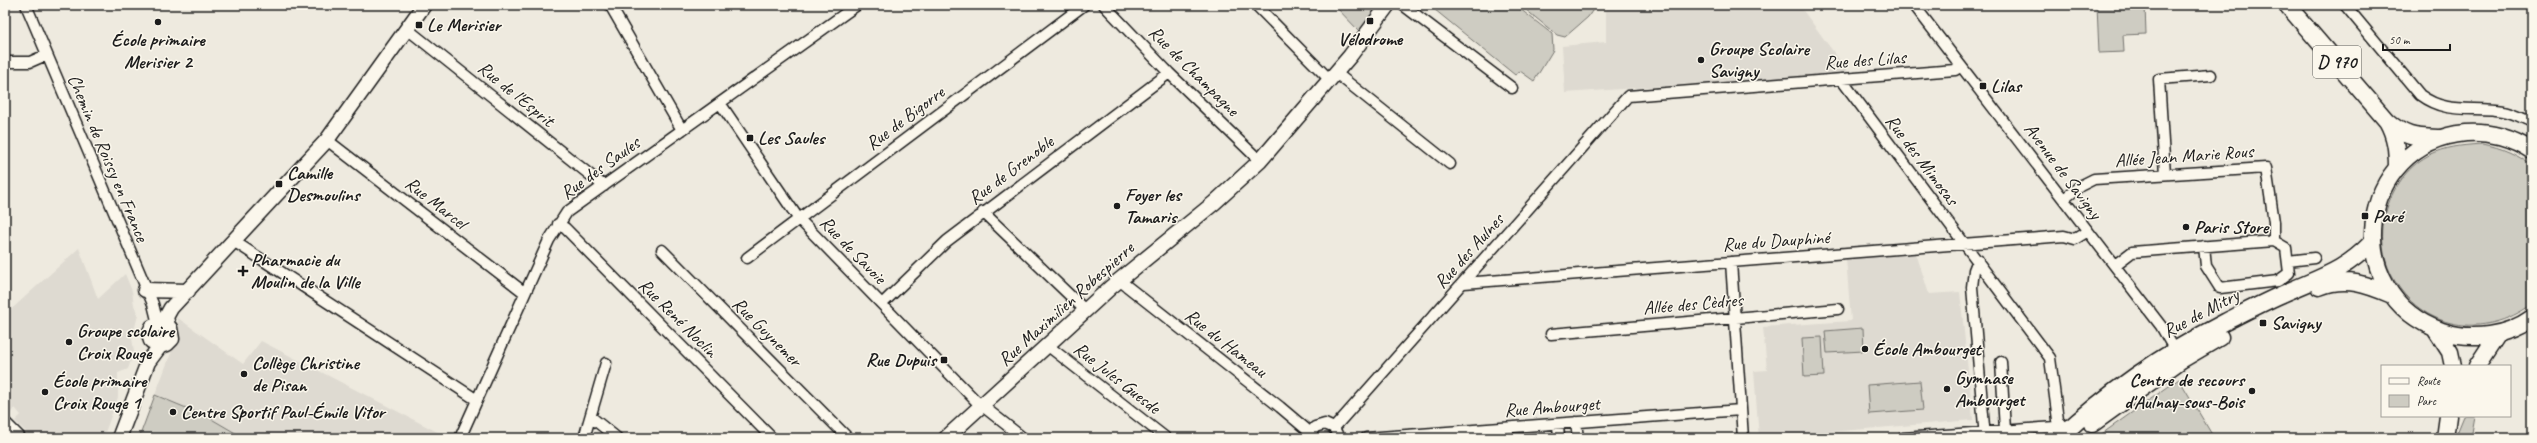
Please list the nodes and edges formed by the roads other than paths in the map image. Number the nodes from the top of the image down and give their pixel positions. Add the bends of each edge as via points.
1 (26, 5) edge
2 (431, 5) edge
3 (610, 5) edge
4 (857, 5) edge
5 (1084, 5) edge
6 (1104, 5) edge
7 (1256, 5) edge
8 (1388, 5) edge
9 (1403, 5) edge
10 (1914, 5) edge
11 (2287, 5) edge
12 (2345, 5) edge
13 (420, 10) edge
14 (406, 28) junction
15 (46, 55) junction
16 (5, 62) edge
17 (1961, 66) junction
18 (1169, 73) junction
19 (2211, 75) dead end
20 (1333, 76) junction
21 (1841, 79) junction
22 (1512, 88) dead end
23 (1628, 96) joint
24 (720, 103) junction
25 (2386, 120) junction
26 (2532, 122) edge
27 (682, 130) junction
28 (2443, 138) junction
29 (327, 140) junction
30 (2532, 151) edge
31 (1260, 161) junction
32 (1450, 164) dead end
33 (2397, 168) junction
34 (2165, 174) junction
35 (604, 186) junction
36 (2064, 199) junction
37 (983, 212) junction
38 (798, 218) junction
39 (558, 224) junction
40 (2088, 231) junction
41 (2274, 241) junction
42 (235, 242) junction
43 (2372, 242) junction
44 (1965, 244) junction
45 (2204, 246) junction
46 (662, 250) dead end
47 (747, 258) dead end
48 (2314, 258) dead end
49 (1978, 260) junction
50 (2288, 261) junction
51 (1731, 262) junction
52 (2115, 265) junction
53 (1119, 280) junction
54 (1464, 283) junction
55 (145, 290) junction
56 (188, 291) junction
57 (525, 293) junction
58 (2392, 295) junction
59 (882, 304) junction
60 (1838, 309) dead end
61 (1085, 310) junction
62 (1734, 317) junction
63 (2532, 318) edge
64 (163, 325) junction
65 (2435, 329) junction
66 (1551, 334) dead end
67 (2498, 334) junction
68 (156, 344) junction
69 (1048, 345) junction
70 (2178, 355) junction
71 (2001, 362) dead end
72 (606, 364) dead end
73 (2453, 365) edge
74 (2478, 365) edge
75 (477, 400) junction
76 (981, 405) junction
77 (1741, 410) junction
78 (591, 417) junction
79 (2448, 417) edge
80 (2454, 417) edge
81 (1576, 422) junction
82 (1558, 424) junction
83 (5, 425) edge
84 (1334, 428) junction
85 (2005, 430) junction
86 (1985, 435) edge
87 (2066, 435) edge
88 (1309, 436) edge
89 (2445, 436) edge
90 (18, 438) edge
91 (109, 438) edge
92 (119, 438) edge
93 (460, 438) edge
94 (584, 438) edge
95 (617, 438) edge
96 (772, 438) edge
97 (848, 438) edge
98 (946, 438) edge
99 (1023, 438) edge
100 (1166, 438) edge
101 (1339, 438) edge
102 (1366, 438) edge
103 (1559, 438) edge
104 (1578, 438) edge
105 (1743, 438) edge
106 (1903, 438) edge

1 - 15 street, Chemin de Roissy en France
2 - 13 street
3 - 27 street
4 - 24 street, Rue des Saules
5 - 38 street, Rue de Bigorre
6 - 18 street, Rue de Champagne
7 - 20 street
8 - 20 street, Rue Maximilien Robespierre
9 - 22 street
10 - 17 street, Avenue de Savigny
11 - 25 main road, D 970
12 - 26 street via 2420,95 2427,100 2447,109 2504,111
13 - 14 street
14 - 29 street
14 - 35 street, Rue de l'Esprit
15 - 16 street via 30,62
15 - 55 street, Chemin de Roissy en France
17 - 21 street, Rue des Lilas via 1955,70
17 - 36 street, Avenue de Savigny
18 - 31 street, Rue de Champagne
18 - 37 street, Rue de Grenoble
19 - 34 street via 2159,79
20 - 31 street, Rue Maximilien Robespierre
20 - 32 street
21 - 23 street, Rue des Lilas
21 - 44 street, Rue des Mimosas
23 - 54 street, Rue des Aulnes
24 - 27 street, Rue des Saules
24 - 38 street, Rue de Savoie
25 - 28 main road, D 970 via 2397,130 2410,136
25 - 33 main road, D 970 via 2394,133
27 - 35 street, Rue des Saules
28 - 30 main road via 2457,134 2488,134 2517,142
28 - 33 main road via 2418,150
29 - 42 street
29 - 57 street, Rue Marcel
31 - 53 street, Rue Maximilien Robespierre via 1214,203
33 - 43 main road via 2380,195 2372,226
34 - 36 street, Allée Jean Marie Rous via 2094,180 2080,186
34 - 41 street, Allée Jean Marie Rous via 2266,168 2274,222
35 - 39 street, Rue des Saules via 577,203
36 - 40 street, Avenue de Savigny
37 - 59 street, Rue de Grenoble via 947,241
37 - 61 street
38 - 47 street, Rue de Bigorre
38 - 59 street, Rue de Savoie
39 - 57 street, Rue des Saules
39 - 96 street, Rue René Noclin via 571,234
40 - 44 street, Rue du Dauphiné via 2076,239 2064,236
40 - 52 street, Avenue de Savigny
41 - 45 street
41 - 50 street via 2286,248
42 - 56 street
42 - 75 street
43 - 58 main road via 2377,267
43 - 70 main road, Rue de Mitry via 2358,257 2339,270 2280,295
44 - 49 street, Rue des Mimosas
44 - 51 street, Rue du Dauphiné
45 - 50 street via 2206,266 2220,288 2278,281 2289,273
45 - 52 street via 2132,252
46 - 97 street, Rue Guynemer
48 - 50 street
49 - 86 street via 1972,287
49 - 87 street, Rue des Mimosas via 2050,358 2058,420
51 - 54 street, Rue du Dauphiné
51 - 62 street
52 - 70 street, Avenue de Savigny via 2161,326
53 - 61 street, Rue Maximilien Robespierre
53 - 88 street, Rue du Hameau via 1280,407 1306,429
54 - 84 street, Rue des Aulnes
55 - 56 street
55 - 64 street, Chemin de Roissy en France
56 - 64 street
57 - 75 street, Rue des Saules
58 - 65 main road via 2404,309
58 - 70 main road, Rue de Mitry via 2356,282 2336,282 2321,286
59 - 76 street, Rue de Savoie
60 - 62 street, Allée des Cèdres
61 - 69 street, Rue Maximilien Robespierre
62 - 66 street, Allée des Cèdres
62 - 77 street
63 - 67 main road
64 - 68 street via 150,331
64 - 68 street via 172,332 172,339 167,344
65 - 67 main road via 2466,336
65 - 73 main road via 2450,352
67 - 74 main road
68 - 91 street
68 - 92 street
69 - 76 street, Rue Maximilien Robespierre
69 - 100 street, Rue Jules Guesde
70 - 87 main road, Rue de Mitry
71 - 85 street
72 - 78 street
75 - 93 street, Rue des Saules
76 - 98 street, Rue Maximilien Robespierre
76 - 99 street, Rue de Savoie
77 - 81 street, Rue Ambourget
77 - 105 street
78 - 94 street
78 - 95 street
79 - 89 main road
80 - 89 main road
81 - 82 street, Rue Ambourget
81 - 104 street
82 - 102 street, Rue Ambourget
82 - 103 street
83 - 90 street
84 - 88 street via 1320,425
84 - 101 street
85 - 86 street
85 - 87 street via 2056,428
86 - 106 street

